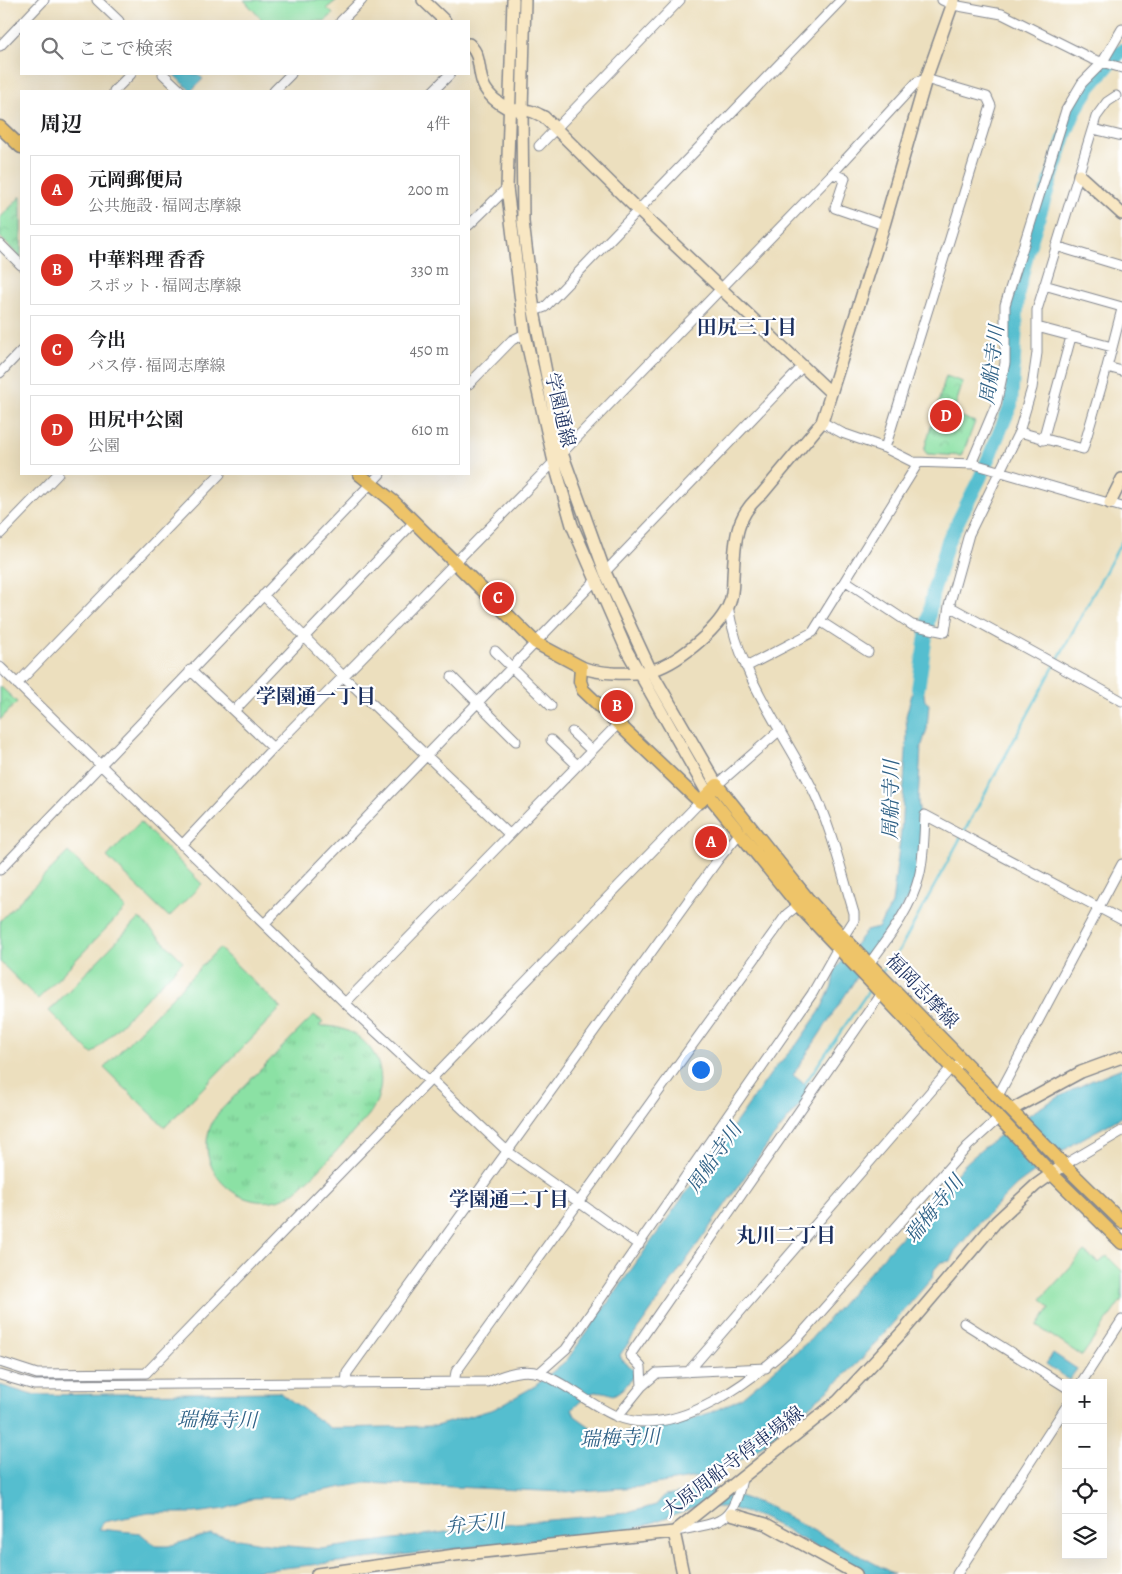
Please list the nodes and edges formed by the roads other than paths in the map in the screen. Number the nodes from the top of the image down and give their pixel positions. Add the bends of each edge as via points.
1 (44, 0) edge
2 (97, 0) edge
3 (362, 0) edge
4 (424, 0) edge
5 (513, 0) edge
6 (525, 0) edge
7 (680, 0) edge
8 (841, 0) edge
9 (942, 0) edge
10 (954, 2) edge
11 (25, 20) edge
12 (118, 20) edge
13 (342, 20) edge
14 (445, 20) edge
15 (20, 25) edge
16 (1122, 29) edge
17 (0, 46) edge
18 (471, 49) edge
19 (1102, 63) junction
20 (1122, 68) edge
21 (130, 75) edge
22 (164, 75) edge
23 (290, 75) edge
24 (449, 75) edge
25 (926, 79) junction
26 (115, 90) edge
27 (180, 90) edge
28 (275, 90) edge
29 (434, 90) edge
30 (1120, 96) edge
31 (509, 109) junction
32 (522, 110) junction
33 (0, 126) edge
34 (557, 128) junction
35 (1093, 129) junction
36 (1122, 136) edge
37 (20, 146) edge
38 (539, 146) dead end
39 (832, 174) junction
40 (1079, 175) junction
41 (506, 188) junction
42 (638, 210) junction
43 (1122, 214) edge
44 (470, 224) edge
45 (884, 225) junction
46 (0, 244) edge
47 (1056, 246) junction
48 (20, 264) edge
49 (1122, 266) edge
50 (1044, 285) junction
51 (720, 289) junction
52 (1122, 308) edge
53 (534, 311) junction
54 (1037, 326) junction
55 (525, 334) junction
56 (1071, 337) junction
57 (1112, 347) junction
58 (20, 352) edge
59 (803, 366) junction
60 (1107, 367) junction
61 (1122, 371) edge
62 (0, 373) edge
63 (470, 383) edge
64 (830, 392) junction
65 (822, 422) junction
66 (1018, 432) junction
67 (1043, 440) junction
68 (885, 448) junction
69 (562, 453) junction
70 (554, 462) junction
71 (918, 463) junction
72 (973, 464) junction
73 (999, 472) junction
74 (57, 475) edge
75 (219, 475) edge
76 (361, 475) edge
77 (379, 475) edge
78 (1122, 479) edge
79 (370, 484) junction
80 (1116, 505) edge
81 (413, 522) junction
82 (0, 534) edge
83 (453, 563) junction
84 (605, 572) junction
85 (595, 581) junction
86 (846, 581) junction
87 (262, 595) junction
88 (728, 606) junction
89 (949, 606) junction
90 (820, 621) junction
91 (303, 636) junction
92 (536, 643) junction
93 (495, 651) dead end
94 (868, 652) dead end
95 (581, 666) junction
96 (0, 667) edge
97 (513, 668) junction
98 (746, 668) junction
99 (190, 670) junction
100 (645, 672) junction
101 (344, 677) junction
102 (452, 677) dead end
103 (17, 684) junction
104 (1122, 700) edge
105 (478, 705) junction
106 (552, 706) dead end
107 (235, 710) junction
108 (618, 724) junction
109 (780, 730) junction
110 (572, 732) dead end
111 (551, 740) dead end
112 (516, 741) dead end
113 (273, 748) junction
114 (592, 751) junction
115 (427, 756) junction
116 (100, 765) junction
117 (577, 765) junction
118 (717, 784) junction
119 (704, 798) junction
120 (509, 834) junction
121 (739, 834) junction
122 (182, 845) junction
123 (1122, 864) edge
124 (0, 870) edge
125 (803, 901) junction
126 (1098, 907) junction
127 (1122, 920) edge
128 (264, 924) junction
129 (841, 944) junction
130 (869, 964) junction
131 (884, 987) junction
132 (345, 1003) junction
133 (1122, 1057) edge
134 (966, 1062) junction
135 (952, 1068) junction
136 (430, 1080) junction
137 (998, 1096) junction
138 (1011, 1110) junction
139 (999, 1118) junction
140 (1122, 1131) edge
141 (507, 1151) junction
142 (1064, 1165) junction
143 (1053, 1175) junction
144 (580, 1202) junction
145 (1122, 1222) edge
146 (1122, 1243) edge
147 (639, 1245) junction
148 (1122, 1320) edge
149 (964, 1323) dead end
150 (0, 1362) edge
151 (766, 1368) junction
152 (688, 1372) junction
153 (538, 1373) junction
154 (0, 1375) edge
155 (1085, 1379) edge
156 (454, 1382) junction
157 (346, 1384) junction
158 (1062, 1384) edge
159 (642, 1386) junction
160 (1062, 1413) edge
161 (618, 1416) junction
162 (734, 1491) junction
163 (731, 1514) junction
164 (674, 1532) junction
165 (317, 1574) edge
166 (682, 1574) edge
167 (856, 1574) edge
168 (957, 1574) edge

1 - 11 street
2 - 12 street
3 - 13 street
4 - 14 street
5 - 31 street, 学園通線
6 - 32 street, 学園通線
7 - 34 street
8 - 42 street
9 - 10 street
10 - 19 street via 1002,14
10 - 25 street
15 - 17 street
16 - 19 street
18 - 31 street via 482,86
19 - 20 street
19 - 72 street via 1082,83 1066,110 1005,305 1005,363 996,405
21 - 26 street
22 - 27 street
23 - 28 street
24 - 29 street
25 - 39 street via 916,82
25 - 45 street
25 - 68 street via 987,97 992,106
30 - 35 street via 1101,109
31 - 32 street
31 - 41 street, 学園通線
32 - 34 street via 544,117
32 - 53 street, 学園通線 via 523,222
33 - 37 main road
34 - 38 street
34 - 42 street
35 - 36 street
35 - 40 street
39 - 45 street via 845,178 835,208
39 - 51 street
40 - 43 street
40 - 47 street
41 - 44 street
41 - 55 street, 学園通線
42 - 51 street
42 - 53 street via 545,306
45 - 64 street
46 - 48 street
47 - 49 street
47 - 50 street
50 - 52 street
50 - 54 street via 1037,310
51 - 59 street
51 - 69 street
52 - 57 street
53 - 69 street, 学園通線
54 - 56 street
54 - 66 street via 1036,369
55 - 63 street via 512,340
55 - 70 street, 学園通線
56 - 57 street
56 - 67 street
57 - 60 street
58 - 62 street
59 - 64 street
59 - 84 street
60 - 61 street
60 - 67 street via 1083,449
64 - 65 street
65 - 68 street via 842,433
65 - 88 street via 750,504 743,517 735,542 733,584
66 - 67 street
66 - 73 street
68 - 71 street
69 - 84 street, 学園通線
70 - 83 street
70 - 85 street, 学園通線 via 572,525
71 - 72 street
71 - 86 street
72 - 73 street
73 - 80 street
73 - 89 street via 970,534
74 - 82 street
75 - 103 street
76 - 79 main road
77 - 79 street
78 - 80 street
79 - 81 main road
79 - 87 street
81 - 83 main road
81 - 91 street
83 - 92 main road
83 - 101 street
84 - 100 street, 学園通線
85 - 92 street
85 - 100 street, 学園通線 via 626,651
86 - 89 street via 912,625 945,632
86 - 90 street
87 - 91 street
87 - 99 street
88 - 98 street via 732,631
88 - 100 street via 715,624 682,655
89 - 104 street
90 - 94 street
90 - 98 street via 803,639
91 - 101 street
91 - 107 street
92 - 95 main road
92 - 97 street
93 - 97 street
95 - 100 street via 604,671
95 - 108 main road, 福岡志摩線 via 582,690
96 - 103 street
97 - 105 street
97 - 106 street
98 - 109 street
99 - 107 street
99 - 116 street
100 - 118 street, 学園通線
100 - 119 street, 学園通線
101 - 113 street
101 - 115 street
102 - 105 street
103 - 116 street
105 - 112 street
105 - 115 street
107 - 113 street
108 - 114 street
108 - 119 main road, 福岡志摩線
109 - 118 street
109 - 129 street via 812,788 854,913 854,920
110 - 114 street
111 - 117 street
113 - 122 street
114 - 117 street
115 - 120 street
115 - 128 street
116 - 122 street
116 - 124 street
117 - 120 street
118 - 119 main road
118 - 125 main road, 福岡志摩線
119 - 121 main road, 福岡志摩線
119 - 136 street
120 - 132 street
121 - 125 main road, 福岡志摩線
121 - 141 street
122 - 128 street
123 - 126 street
125 - 129 main road, 福岡志摩線
125 - 144 street via 787,914
126 - 127 street
126 - 130 street via 925,815 919,876 914,890
126 - 137 street
128 - 132 street
129 - 130 main road, 福岡志摩線
129 - 131 main road
129 - 147 street via 812,994
130 - 131 main road, 福岡志摩線
131 - 134 main road, 福岡志摩線
131 - 135 main road, 福岡志摩線
131 - 159 street via 630,1355 641,1368
132 - 136 street
133 - 138 street via 1081,1072
134 - 135 street
134 - 137 main road, 福岡志摩線
135 - 139 main road, 福岡志摩線
135 - 152 street
136 - 141 street
136 - 150 street via 146,1373 37,1374
137 - 138 main road, 福岡志摩線
138 - 142 main road, 福岡志摩線
139 - 143 main road, 福岡志摩線
139 - 151 street via 968,1146 797,1339
140 - 142 street
141 - 144 street
141 - 157 street via 347,1373
142 - 143 street, 大原周船寺停車場線
142 - 145 main road, 福岡志摩線
143 - 146 main road, 福岡志摩線
143 - 162 street, 大原周船寺停車場線 via 1036,1185 996,1222 900,1335 838,1401 742,1479
144 - 147 street
144 - 156 street via 456,1372
147 - 153 street via 566,1349
148 - 155 street
149 - 158 street
151 - 152 street
151 - 161 street via 718,1400 684,1415 646,1422
152 - 159 street via 656,1373
153 - 156 street via 523,1372 487,1382
153 - 161 street
154 - 157 street via 34,1385
156 - 157 street
159 - 161 street
160 - 168 street
162 - 163 street
162 - 164 street, 大原周船寺停車場線
163 - 164 street via 719,1522
163 - 167 street via 766,1524
164 - 165 street, 大原周船寺停車場線 via 455,1555
164 - 166 street

